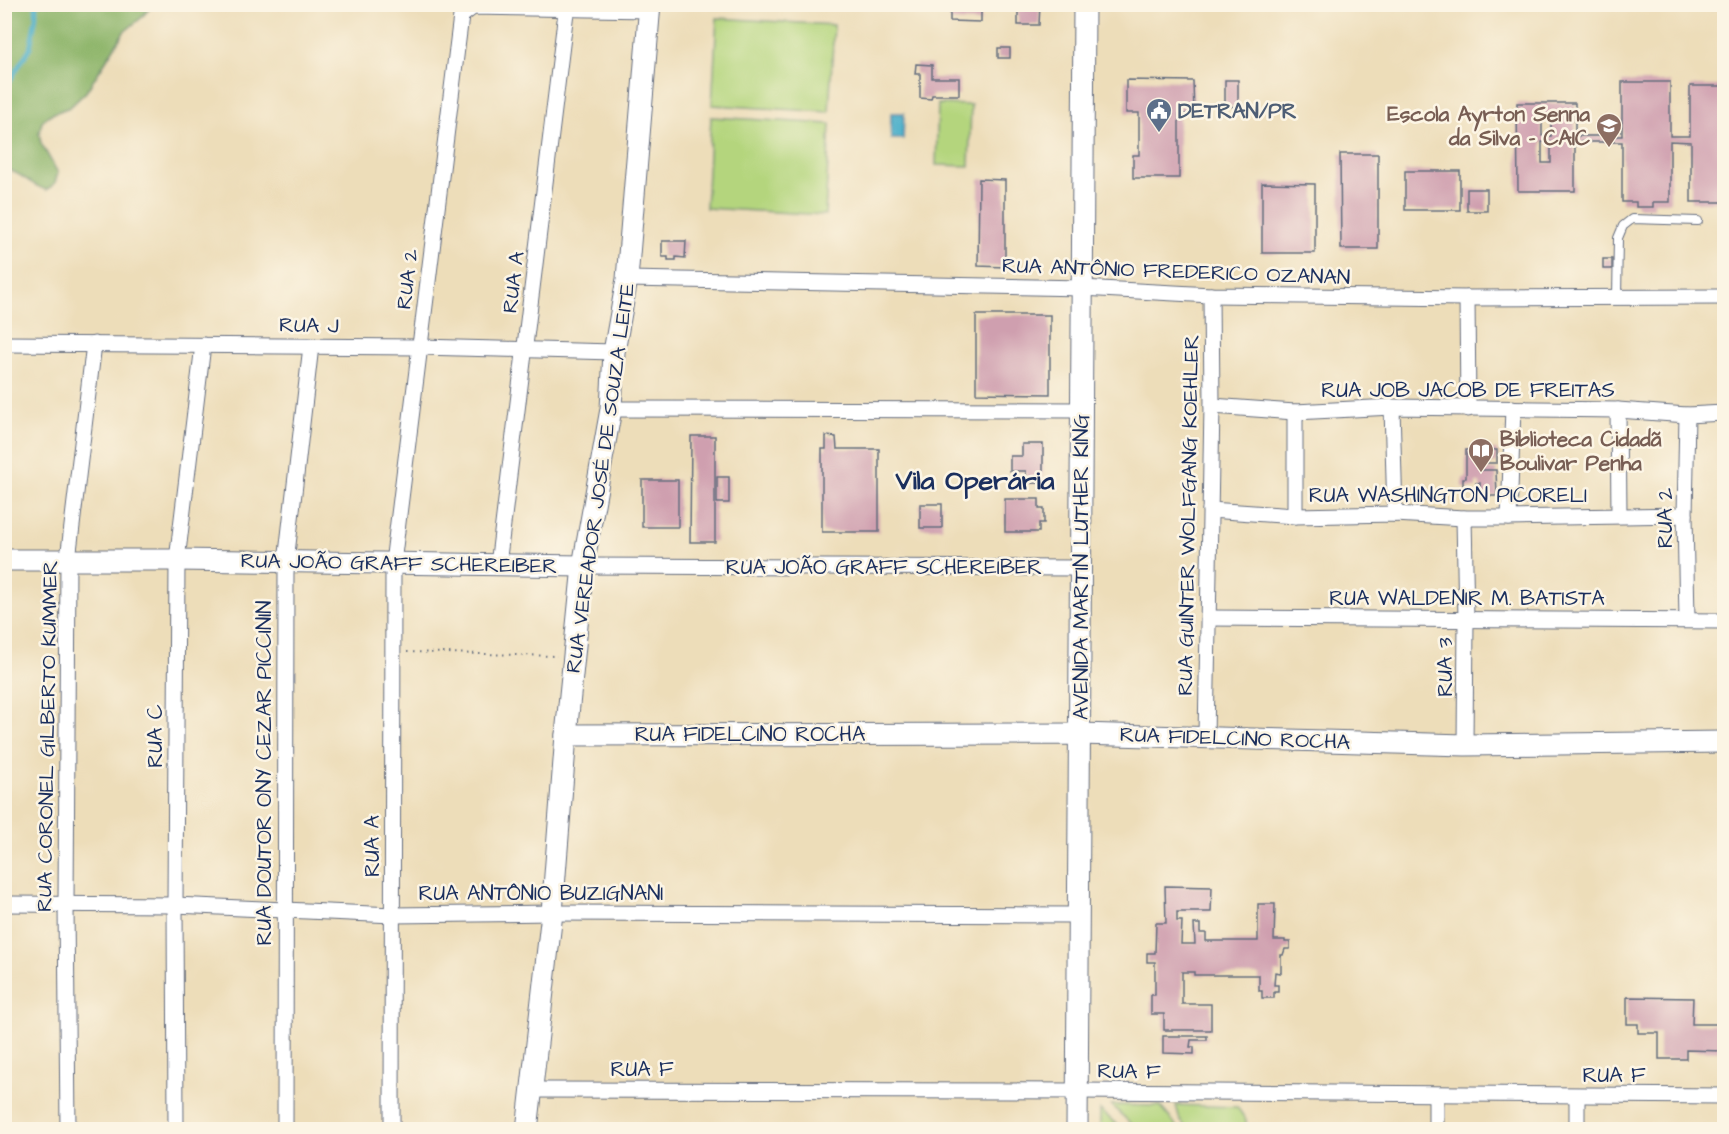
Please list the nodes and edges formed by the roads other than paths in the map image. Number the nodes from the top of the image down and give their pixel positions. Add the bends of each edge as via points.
1 (1084, 4) edge
2 (567, 7) edge
3 (650, 7) edge
4 (1698, 221) dead end
5 (627, 279) junction
6 (1082, 288) junction
7 (1211, 294) junction
8 (1725, 297) edge
9 (1467, 298) junction
10 (1617, 298) junction
11 (4, 344) edge
12 (94, 344) junction
13 (203, 345) junction
14 (311, 346) junction
15 (420, 347) junction
16 (526, 350) junction
17 (614, 352) junction
18 (1212, 406) junction
19 (1392, 407) junction
20 (1513, 408) junction
21 (611, 409) junction
22 (1468, 409) junction
23 (1081, 410) junction
24 (1618, 410) junction
25 (1295, 412) junction
26 (1725, 413) edge
27 (1687, 415) junction
28 (1210, 510) junction
29 (1395, 514) junction
30 (1619, 515) junction
31 (1685, 515) junction
32 (1295, 516) junction
33 (1464, 518) junction
34 (1509, 518) junction
35 (68, 559) junction
36 (4, 560) edge
37 (177, 560) junction
38 (286, 562) junction
39 (393, 563) junction
40 (498, 565) junction
41 (583, 566) junction
42 (1081, 568) junction
43 (1209, 618) junction
44 (1466, 619) junction
45 (1687, 620) junction
46 (1725, 621) edge
47 (1080, 734) junction
48 (566, 735) junction
49 (1206, 737) junction
50 (1725, 742) edge
51 (1465, 745) junction
52 (4, 904) edge
53 (66, 905) junction
54 (175, 905) junction
55 (285, 910) junction
56 (552, 913) junction
57 (393, 915) junction
58 (1078, 915) junction
59 (532, 1090) junction
60 (1077, 1091) junction
61 (1436, 1095) junction
62 (1577, 1096) junction
63 (1725, 1096) edge
64 (68, 1130) edge
65 (176, 1130) edge
66 (285, 1130) edge
67 (392, 1130) edge
68 (527, 1130) edge
69 (1077, 1130) edge
70 (1436, 1130) edge
71 (1577, 1130) edge

1 - 6 street, AVENIDA MARTIN LUTHER KING
2 - 3 street
2 - 15 street, RUA 2 via 473,7 460,16
2 - 16 street, RUA A
3 - 5 street, RUA VEREADOR JOSÉ DE SOUZA LEITE
4 - 10 lane via 1632,219 1623,226 1618,238
5 - 6 street, RUA ANTÔNIO FREDERICO OZANAN
5 - 17 street, RUA VEREADOR JOSÉ DE SOUZA LEITE
6 - 7 street, RUA ANTÔNIO FREDERICO OZANAN
6 - 23 street, AVENIDA MARTIN LUTHER KING
7 - 9 street, RUA ANTÔNIO FREDERICO OZANAN
7 - 18 street, RUA GUINTER WOLFGANG KOEHLER
8 - 10 street, RUA ANTÔNIO FREDERICO OZANAN
9 - 10 street, RUA ANTÔNIO FREDERICO OZANAN
9 - 22 street
11 - 12 street, RUA J
12 - 13 street, RUA J
12 - 35 street, RUA CORONEL GILBERTO KUMMER
13 - 14 street, RUA J
13 - 37 street, RUA C
14 - 15 street, RUA J
14 - 38 street, RUA DOUTOR ONY CEZAR PICCININ
15 - 16 street, RUA J
15 - 39 street, RUA 2
16 - 17 street, RUA J
16 - 40 street, RUA A
17 - 21 street, RUA VEREADOR JOSÉ DE SOUZA LEITE
18 - 25 street, RUA JOB JACOB DE FREITAS
18 - 28 street, RUA GUINTER WOLFGANG KOEHLER
19 - 22 street, RUA JOB JACOB DE FREITAS
19 - 25 street, RUA JOB JACOB DE FREITAS
19 - 29 street
20 - 22 street, RUA JOB JACOB DE FREITAS
20 - 24 street, RUA JOB JACOB DE FREITAS
20 - 34 street
21 - 23 street
21 - 41 street, RUA VEREADOR JOSÉ DE SOUZA LEITE
23 - 42 street, AVENIDA MARTIN LUTHER KING
24 - 27 street, RUA JOB JACOB DE FREITAS
24 - 30 street
25 - 32 street
26 - 27 street, RUA JOB JACOB DE FREITAS
27 - 31 street, RUA 2
28 - 32 street, RUA WASHINGTON PICORELI
28 - 43 street, RUA GUINTER WOLFGANG KOEHLER
29 - 32 street, RUA WASHINGTON PICORELI
29 - 33 street, RUA WASHINGTON PICORELI
30 - 31 street, RUA WASHINGTON PICORELI
30 - 34 street, RUA WASHINGTON PICORELI
31 - 45 street, RUA 2
33 - 34 street, RUA WASHINGTON PICORELI
33 - 44 street, RUA 3
35 - 36 street, RUA JOÃO GRAFF SCHEREIBER
35 - 37 street, RUA JOÃO GRAFF SCHEREIBER
35 - 53 street, RUA CORONEL GILBERTO KUMMER
37 - 38 street, RUA JOÃO GRAFF SCHEREIBER
37 - 54 street, RUA C
38 - 39 street, RUA JOÃO GRAFF SCHEREIBER
38 - 55 street, RUA DOUTOR ONY CEZAR PICCININ
39 - 40 street, RUA JOÃO GRAFF SCHEREIBER
39 - 57 street, RUA A
40 - 41 street, RUA JOÃO GRAFF SCHEREIBER
41 - 42 street, RUA JOÃO GRAFF SCHEREIBER
41 - 48 street, RUA VEREADOR JOSÉ DE SOUZA LEITE
42 - 47 street, AVENIDA MARTIN LUTHER KING
43 - 44 street, RUA WALDENIR M. BATISTA
43 - 49 street, RUA GUINTER WOLFGANG KOEHLER
44 - 45 street, RUA WALDENIR M. BATISTA
44 - 51 street, RUA 3
45 - 46 street, RUA WALDENIR M. BATISTA
47 - 48 street, RUA FIDELCINO ROCHA
47 - 49 street, RUA FIDELCINO ROCHA
47 - 58 street, AVENIDA MARTIN LUTHER KING
48 - 56 street, RUA VEREADOR JOSÉ DE SOUZA LEITE
49 - 51 street, RUA FIDELCINO ROCHA
50 - 51 street, RUA FIDELCINO ROCHA
52 - 53 street, RUA ANTÔNIO BUZIGNANI
53 - 54 street, RUA ANTÔNIO BUZIGNANI
53 - 64 street, RUA CORONEL GILBERTO KUMMER
54 - 55 street, RUA ANTÔNIO BUZIGNANI
54 - 65 street, RUA C
55 - 57 street, RUA ANTÔNIO BUZIGNANI
55 - 66 street, RUA DOUTOR ONY CEZAR PICCININ
56 - 57 street, RUA ANTÔNIO BUZIGNANI
56 - 58 street, RUA ANTÔNIO BUZIGNANI
56 - 59 street, RUA VEREADOR JOSÉ DE SOUZA LEITE
57 - 67 street, RUA A
58 - 60 street, AVENIDA MARTIN LUTHER KING
59 - 60 street, RUA F
59 - 68 street, RUA VEREADOR JOSÉ DE SOUZA LEITE
60 - 61 street, RUA F
60 - 69 street, AVENIDA MARTIN LUTHER KING
61 - 62 street, RUA F
61 - 70 street
62 - 63 street, RUA F
62 - 71 street

